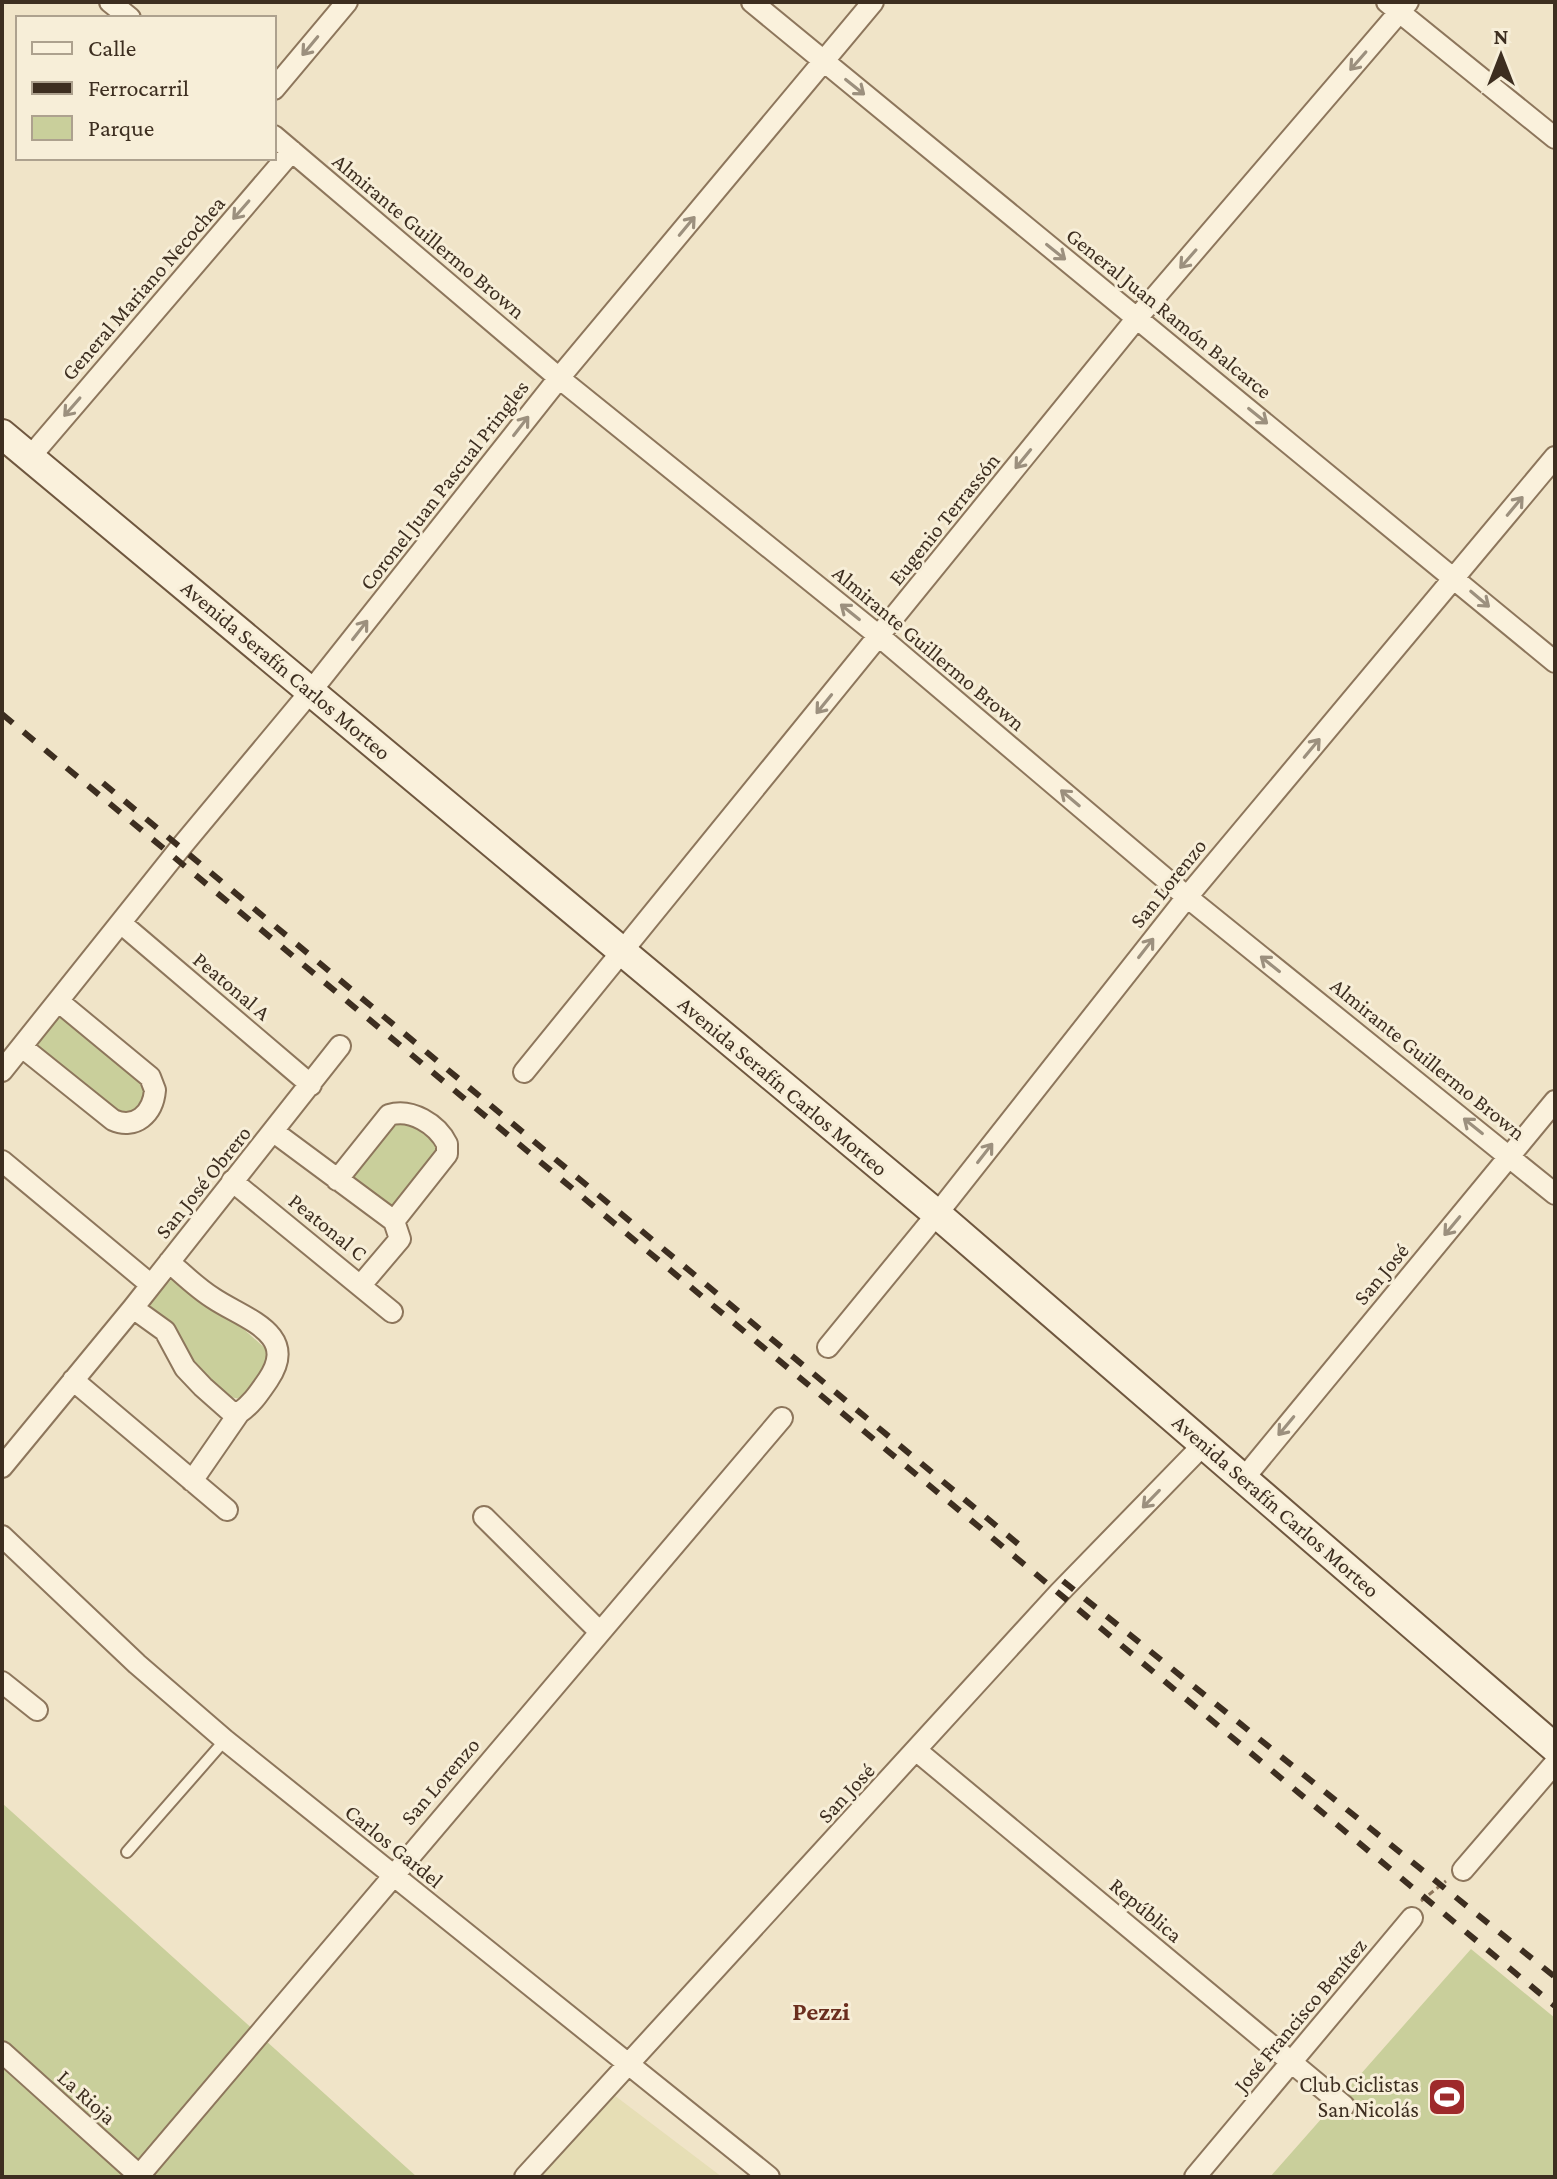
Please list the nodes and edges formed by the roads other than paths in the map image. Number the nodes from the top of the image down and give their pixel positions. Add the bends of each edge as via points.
1 (110, 2) edge
2 (347, 2) edge
3 (752, 2) edge
4 (873, 2) edge
5 (1398, 5) edge
6 (128, 16) edge
7 (824, 62) junction
8 (276, 87) edge
9 (276, 138) edge
10 (1555, 138) edge
11 (292, 151) junction
12 (1137, 318) junction
13 (559, 378) junction
14 (2, 434) edge
15 (30, 457) junction
16 (1555, 457) edge
17 (1455, 578) junction
18 (879, 636) junction
19 (1555, 662) edge
20 (311, 691) junction
21 (1187, 897) junction
22 (122, 924) junction
23 (622, 952) junction
24 (58, 1001) junction
25 (340, 1046) dead end
26 (22, 1047) junction
27 (2, 1071) edge
28 (524, 1072) dead end
29 (311, 1085) junction
30 (1555, 1101) edge
31 (274, 1132) junction
32 (1510, 1155) junction
33 (2, 1161) edge
34 (337, 1180) junction
35 (232, 1181) junction
36 (1555, 1194) edge
37 (937, 1214) junction
38 (394, 1221) junction
39 (169, 1262) junction
40 (150, 1284) junction
41 (361, 1285) junction
42 (133, 1308) junction
43 (392, 1312) dead end
44 (828, 1347) dead end
45 (73, 1380) junction
46 (239, 1413) junction
47 (782, 1418) dead end
48 (1205, 1443) junction
49 (2, 1467) edge
50 (1244, 1478) junction
51 (192, 1481) junction
52 (227, 1510) dead end
53 (484, 1517) dead end
54 (2, 1536) edge
55 (600, 1632) junction
56 (2, 1682) edge
57 (37, 1710) dead end
58 (225, 1740) junction
59 (1555, 1748) edge
60 (917, 1751) junction
61 (1555, 1763) edge
62 (127, 1852) dead end
63 (1463, 1870) dead end
64 (392, 1874) junction
65 (1412, 1918) road end
66 (2, 2052) edge
67 (1292, 2063) junction
68 (627, 2065) junction
69 (1344, 2106) dead end
70 (139, 2177) edge
71 (525, 2177) edge
72 (769, 2177) edge
73 (1195, 2177) edge

1 - 6 street
2 -> 8 street
3 - 7 street, General Juan Ramón Balcarce
4 - 7 street, Coronel Juan Pascual Pringles
5 - 10 street
5 -> 12 street, Eugenio Terrassón
7 -> 12 street, General Juan Ramón Balcarce
13 -> 7 street, Coronel Juan Pascual Pringles
9 - 11 street, Almirante Guillermo Brown
11 - 13 street, Almirante Guillermo Brown
11 -> 15 street, General Mariano Necochea
12 -> 17 street, General Juan Ramón Balcarce
12 -> 18 street, Eugenio Terrassón
18 -> 13 street, Almirante Guillermo Brown
20 -> 13 street, Coronel Juan Pascual Pringles
14 - 15 main road, Avenida Serafín Carlos Morteo
15 - 20 main road, Avenida Serafín Carlos Morteo
17 -> 16 street, San Lorenzo
17 -> 19 street, General Juan Ramón Balcarce
21 -> 17 street, San Lorenzo
21 -> 18 street, Almirante Guillermo Brown
18 -> 23 street, Eugenio Terrassón
20 - 22 street, Coronel Juan Pascual Pringles
20 - 23 main road, Avenida Serafín Carlos Morteo
32 -> 21 street, Almirante Guillermo Brown
37 -> 21 street, San Lorenzo
22 - 24 street, Coronel Juan Pascual Pringles
22 - 29 street, Peatonal A
23 - 28 street, Eugenio Terrassón
23 - 37 main road, Avenida Serafín Carlos Morteo
24 - 26 street, Coronel Juan Pascual Pringles
24 - 26 street via 150,1077 155,1090 147,1111 134,1125 124,1126
25 - 29 street, San José Obrero
26 - 27 street, Coronel Juan Pascual Pringles
29 - 31 street, San José Obrero
30 - 32 street, San José
31 - 34 street, San José Obrero
31 - 35 street, San José Obrero
32 - 36 street, Almirante Guillermo Brown
32 -> 50 street, San José
33 - 40 street
34 - 38 street, San José Obrero
34 - 38 street via 389,1115 399,1111 430,1124 442,1135 447,1154
35 - 39 street, San José Obrero
35 - 41 street, Peatonal C
37 - 44 street, San Lorenzo
37 - 48 main road, Avenida Serafín Carlos Morteo
38 - 41 street via 400,1239
39 - 40 street, San José Obrero
39 - 46 street, San José Obrero via 205,1293 249,1317 275,1342 280,1353 276,1368
40 - 42 street, San José Obrero
41 - 43 street, Peatonal C
42 - 45 street, San José Obrero
42 - 46 street via 165,1331 185,1368 203,1387
45 - 49 street, San José Obrero
45 - 51 street
46 - 51 street
47 - 55 street, San Lorenzo
48 - 50 main road, Avenida Serafín Carlos Morteo
48 -> 60 street, San José via 1059,1593
50 - 59 main road, Avenida Serafín Carlos Morteo
51 - 52 street
53 - 55 street
54 - 58 street, Carlos Gardel
55 - 64 street, San Lorenzo
56 - 57 street
58 - 62 lane
58 - 64 street, Carlos Gardel
60 - 67 street, República
60 - 68 street, San José
61 - 63 street
64 - 68 street, Carlos Gardel
64 - 70 street, San Lorenzo
65 - 67 street, José Francisco Benítez
66 - 70 street, La Rioja
67 - 69 street, República
67 - 73 street, José Francisco Benítez
68 - 71 street, San José
68 - 72 street, Carlos Gardel

